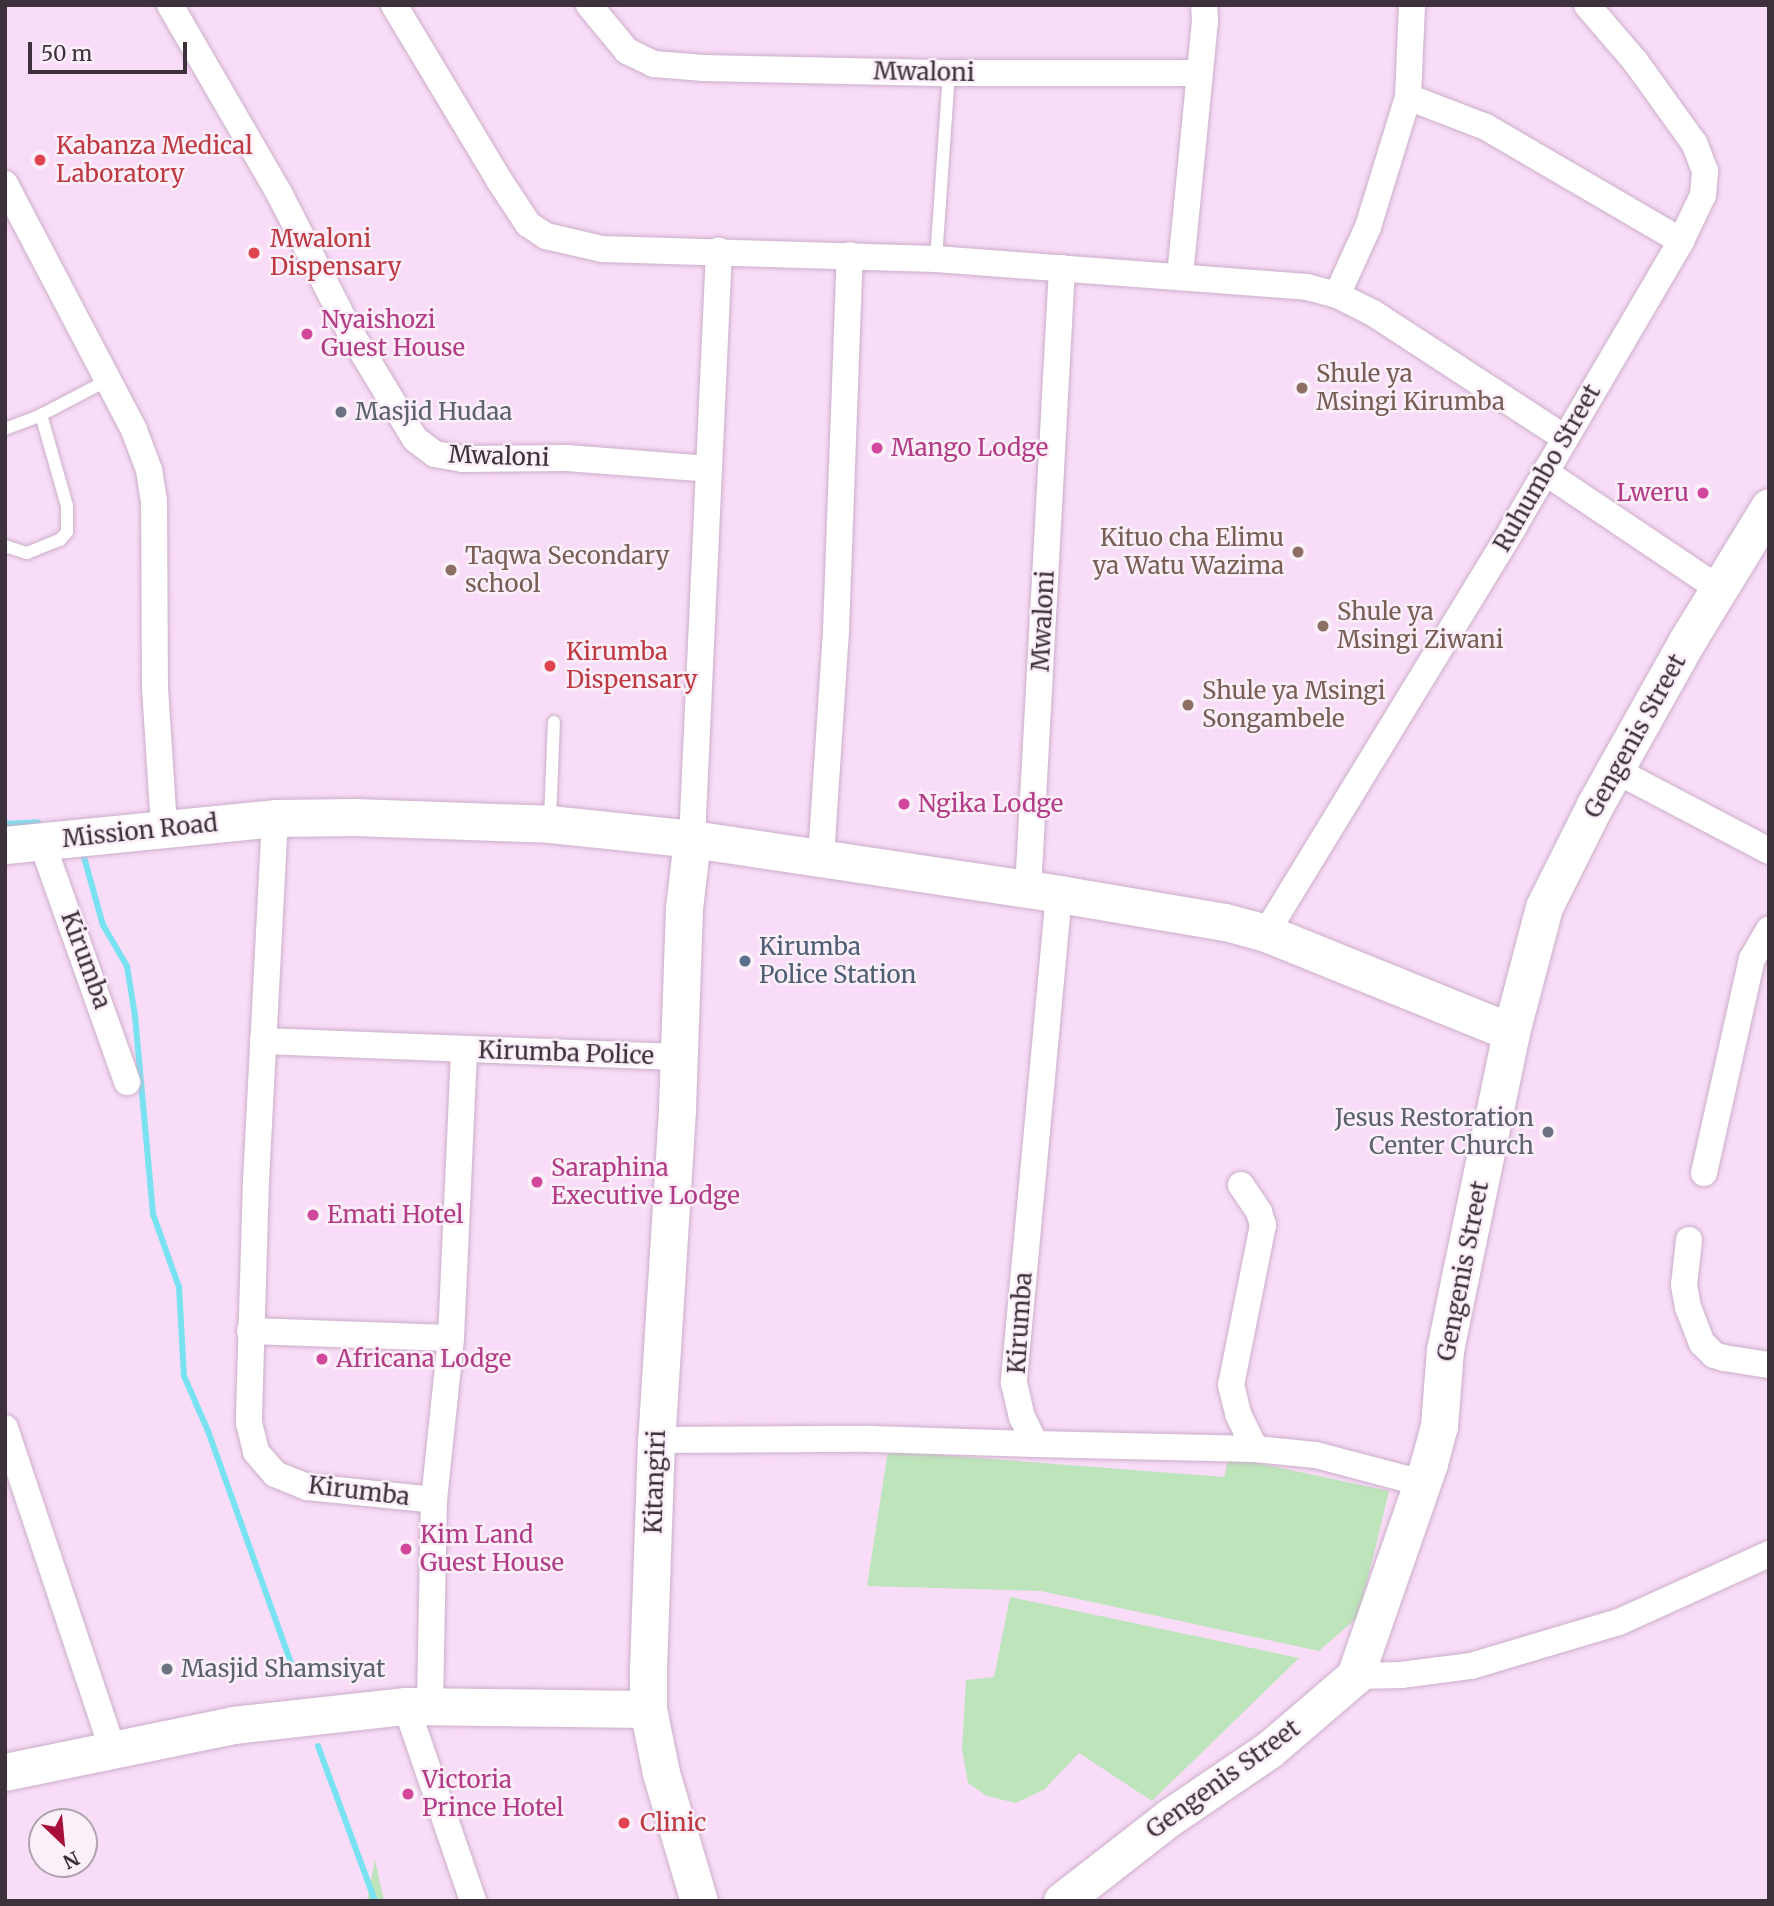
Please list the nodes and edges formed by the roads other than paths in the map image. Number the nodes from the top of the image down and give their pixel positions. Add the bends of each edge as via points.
1 (170, 5) edge
2 (394, 5) edge
3 (589, 5) edge
4 (1204, 5) edge
5 (1412, 5) edge
6 (1587, 5) edge
7 (1199, 73) junction
8 (949, 74) junction
9 (1408, 97) junction
10 (5, 184) edge
11 (1681, 241) junction
12 (719, 251) junction
13 (850, 255) junction
14 (936, 259) junction
15 (1062, 268) junction
16 (1180, 276) junction
17 (1337, 295) junction
18 (108, 380) junction
19 (41, 415) junction
20 (5, 429) edge
21 (1565, 438) junction
22 (709, 469) junction
23 (1545, 472) junction
24 (1769, 507) edge
25 (5, 546) edge
26 (1719, 589) junction
27 (554, 722) dead end
28 (1615, 770) junction
29 (275, 818) junction
30 (550, 824) junction
31 (163, 827) junction
32 (692, 839) junction
33 (41, 841) junction
34 (5, 845) edge
35 (1769, 851) edge
36 (821, 857) junction
37 (1044, 892) junction
38 (1769, 929) edge
39 (1266, 933) junction
40 (1511, 1032) junction
41 (263, 1041) junction
42 (464, 1049) junction
43 (677, 1057) junction
44 (127, 1082) dead end
45 (1704, 1173) dead end
46 (1241, 1185) dead end
47 (1689, 1240) dead end
48 (250, 1331) junction
49 (451, 1338) junction
50 (1769, 1364) edge
51 (5, 1428) edge
52 (656, 1440) junction
53 (1035, 1444) junction
54 (1255, 1449) junction
55 (1422, 1483) junction
56 (434, 1500) junction
57 (1769, 1555) edge
58 (1355, 1676) junction
59 (418, 1706) junction
60 (648, 1709) junction
61 (112, 1748) junction
62 (5, 1772) edge
63 (473, 1901) edge
64 (699, 1901) edge
65 (1062, 1901) edge

1 - 22 street, Mwaloni via 280,195 349,330 415,439 435,454 462,459 567,458
2 - 12 street via 528,224 547,236 602,248
3 - 8 street, Mwaloni via 627,51 654,64
4 - 7 street
5 - 9 street
6 - 11 street, Ruhumbo Street via 1675,114 1705,171 1703,195
7 - 8 street, Mwaloni
7 - 16 street
8 - 14 lane
9 - 11 street via 1486,127
9 - 17 street via 1368,227
10 - 18 street
11 - 21 street, Ruhumbo Street
12 - 13 street
12 - 22 street
13 - 14 street
13 - 36 street via 836,630
14 - 15 street
15 - 16 street
15 - 37 street, Mwaloni
16 - 17 street via 1307,287
17 - 21 street via 1373,313
18 - 19 lane
18 - 31 street via 138,440 154,500 155,688
19 - 20 lane
19 - 25 lane via 67,506 67,532 60,540 27,553
21 - 23 street, Ruhumbo Street
22 - 32 street
23 - 26 street
23 - 39 street, Ruhumbo Street
24 - 26 street, Gengenis Street
26 - 28 street, Gengenis Street
27 - 30 lane
28 - 35 street
28 - 40 street, Gengenis Street via 1544,907
29 - 30 street via 400,817
29 - 31 street, Mission Road
29 - 41 street, Kirumba
30 - 32 street
31 - 33 street, Mission Road
32 - 36 street
32 - 43 street, Kirumba Police
33 - 34 street, Mission Road
33 - 44 street, Kirumba
36 - 37 street
37 - 39 street via 1176,912
37 - 53 street, Kirumba via 1014,1383 1022,1418
38 - 45 street via 1752,959
39 - 40 street
40 - 55 street, Gengenis Street via 1446,1350 1439,1426
41 - 42 street, Kirumba Police
41 - 48 street, Kirumba
42 - 43 street, Kirumba Police
42 - 49 street, Kirumba
43 - 52 street, Kitangiri
46 - 54 street via 1263,1225 1231,1385 1238,1414
47 - 50 street via 1684,1285 1702,1343 1714,1355
48 - 49 street
48 - 56 street, Kirumba via 249,1423 256,1452 275,1474 307,1487
49 - 56 street, Kirumba
51 - 61 street
52 - 53 street
52 - 60 street, Kitangiri
53 - 54 street
54 - 55 street via 1316,1455
55 - 58 street, Gengenis Street
56 - 59 street
57 - 58 street via 1619,1622 1471,1665
58 - 65 street, Gengenis Street via 1270,1749 1170,1817
59 - 60 street
59 - 61 street via 233,1725
59 - 63 street
60 - 64 street, Kitangiri via 661,1773
61 - 62 street

